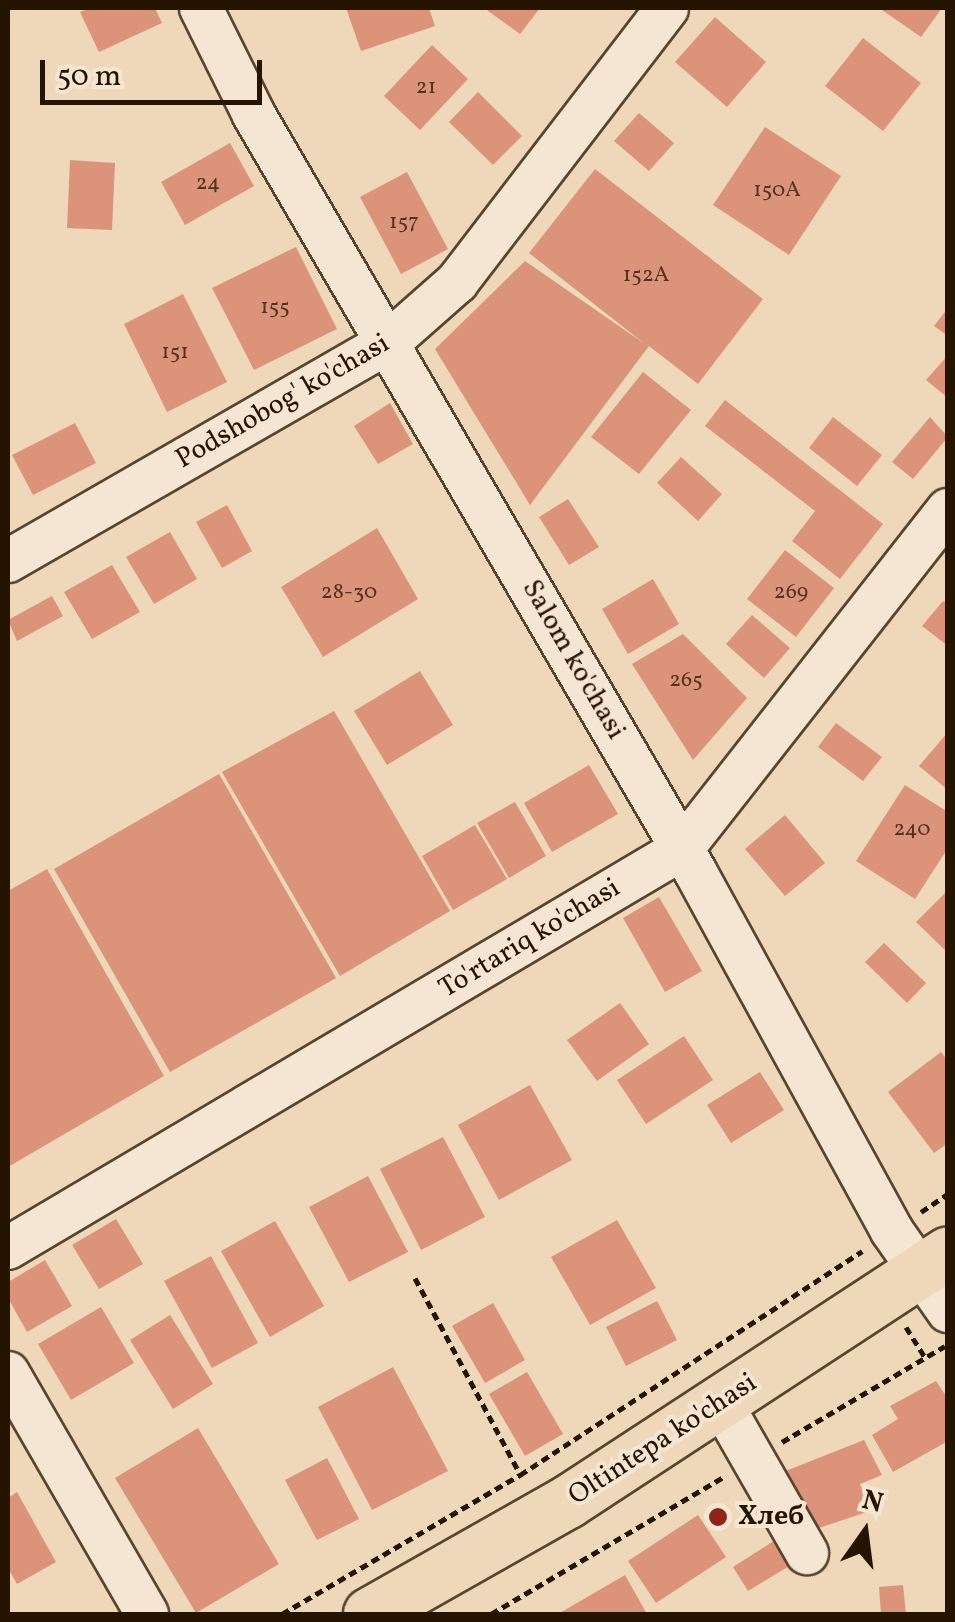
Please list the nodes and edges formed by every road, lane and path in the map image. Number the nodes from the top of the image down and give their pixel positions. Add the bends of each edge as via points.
1 (201, 8) edge
2 (667, 8) edge
3 (389, 342) junction
4 (948, 510) edge
5 (8, 562) edge
6 (682, 850) junction
7 (948, 1194) edge
8 (892, 1230) junction
9 (8, 1248) edge
10 (415, 1278) dead end
11 (942, 1294) edge
12 (913, 1338) dead end
13 (926, 1357) junction
14 (8, 1374) edge
15 (750, 1445) junction
16 (520, 1475) junction
17 (807, 1553) dead end
18 (148, 1614) edge
19 (282, 1614) edge
20 (370, 1614) edge
21 (412, 1614) edge
22 (492, 1614) edge

1 - 3 street, Salom ko'chasi via 254,115
2 - 3 street, Podshobog' ko'chasi via 458,282
3 - 5 street, Podshobog' ko'chasi
3 - 6 street, Salom ko'chasi
4 - 6 street, To'rtariq ko'chasi
6 - 8 street, Salom ko'chasi
6 - 9 street, To'rtariq ko'chasi
7 - 8 path
8 - 11 street, Salom ko'chasi
8 - 16 path
10 - 16 path
11 - 13 path
11 - 15 main road, Oltintepa ko'chasi
11 - 20 main road, Oltintepa ko'chasi
12 - 13 path
13 - 15 path
14 - 18 street
15 - 17 street
15 - 21 main road, Oltintepa ko'chasi
15 - 22 path
16 - 19 path

